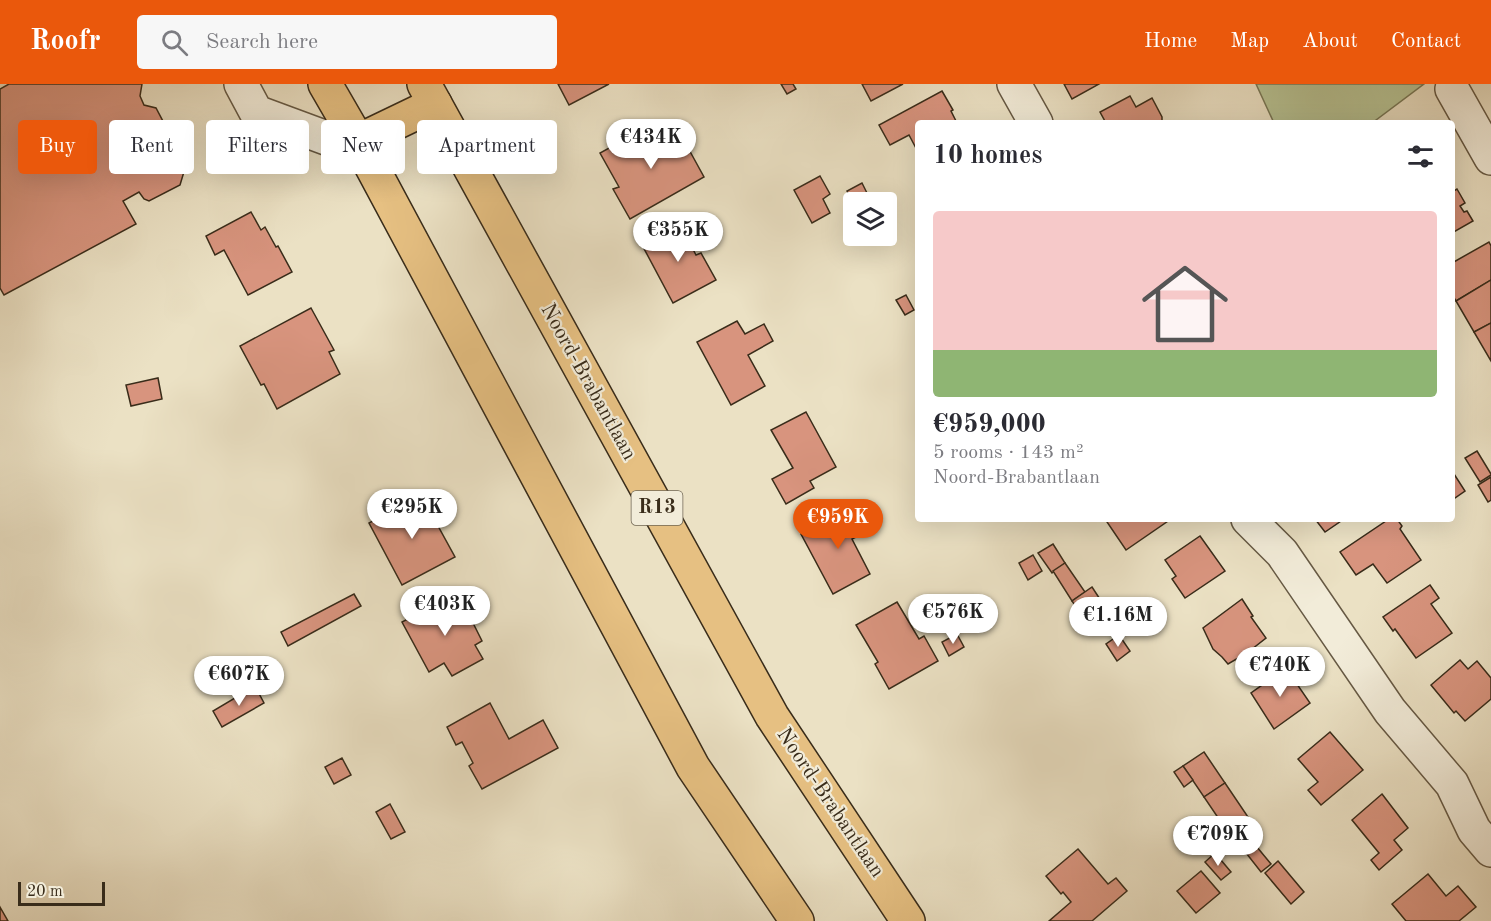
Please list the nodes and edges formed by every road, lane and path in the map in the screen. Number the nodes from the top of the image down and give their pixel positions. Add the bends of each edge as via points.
1 (241, 84) edge
2 (325, 84) edge
3 (1014, 84) edge
4 (1452, 89) dead end
5 (429, 94) edge
6 (346, 120) edge
7 (390, 120) edge
8 (1034, 120) edge
9 (321, 136) edge
10 (1491, 158) edge
11 (376, 174) edge
12 (1251, 522) edge
13 (1491, 850) edge
14 (797, 921) edge
15 (908, 921) edge

1 - 9 street via 256,112
2 - 6 main road
3 - 8 street
4 - 10 street
5 - 7 main road
5 - 15 main road, Noord-Brabantlaan / R13 via 772,716
11 - 14 main road via 693,766
12 - 13 street via 1282,553 1390,711 1452,784 1474,830

